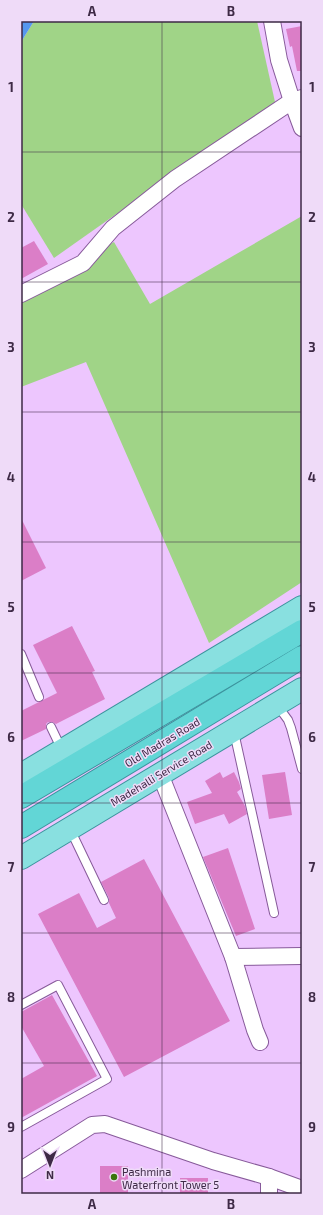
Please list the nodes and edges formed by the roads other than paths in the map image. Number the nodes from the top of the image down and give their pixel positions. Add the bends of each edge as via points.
1 (272, 21) edge
2 (297, 99) edge
3 (302, 128) edge
4 (21, 294) edge
5 (302, 607) edge
6 (302, 631) edge
7 (21, 654) edge
8 (302, 657) edge
9 (302, 689) edge
10 (40, 697) dead end
11 (276, 704) junction
12 (51, 727) dead end
13 (234, 730) junction
14 (62, 750) junction
15 (302, 769) edge
16 (160, 774) junction
17 (21, 775) edge
18 (21, 798) edge
19 (21, 827) edge
20 (70, 829) junction
21 (21, 858) edge
22 (104, 900) dead end
23 (274, 913) dead end
24 (302, 956) edge
25 (233, 957) junction
26 (21, 1005) edge
27 (260, 1042) dead end
28 (21, 1127) edge
29 (21, 1170) edge
30 (270, 1177) junction
31 (302, 1189) edge
32 (269, 1194) edge

1 - 2 street via 279,60
2 - 3 street
2 - 4 street via 175,179 113,228 83,263
5 - 14 main road
6 - 18 highway
7 - 10 lane
8 - 19 highway, Old Madras Road
9 - 11 main road, Madehalli Service Road
11 - 13 main road, Madehalli Service Road
11 - 15 lane via 288,720
12 - 14 lane
13 - 16 main road, Madehalli Service Road
13 - 23 lane
14 - 17 main road
16 - 20 main road, Madehalli Service Road
16 - 25 street
20 - 21 main road, Madehalli Service Road
20 - 22 lane
24 - 25 street
25 - 27 street
26 - 28 lane via 58,986 107,1079
29 - 30 street via 92,1125 105,1124 212,1161
30 - 31 street
30 - 32 street

